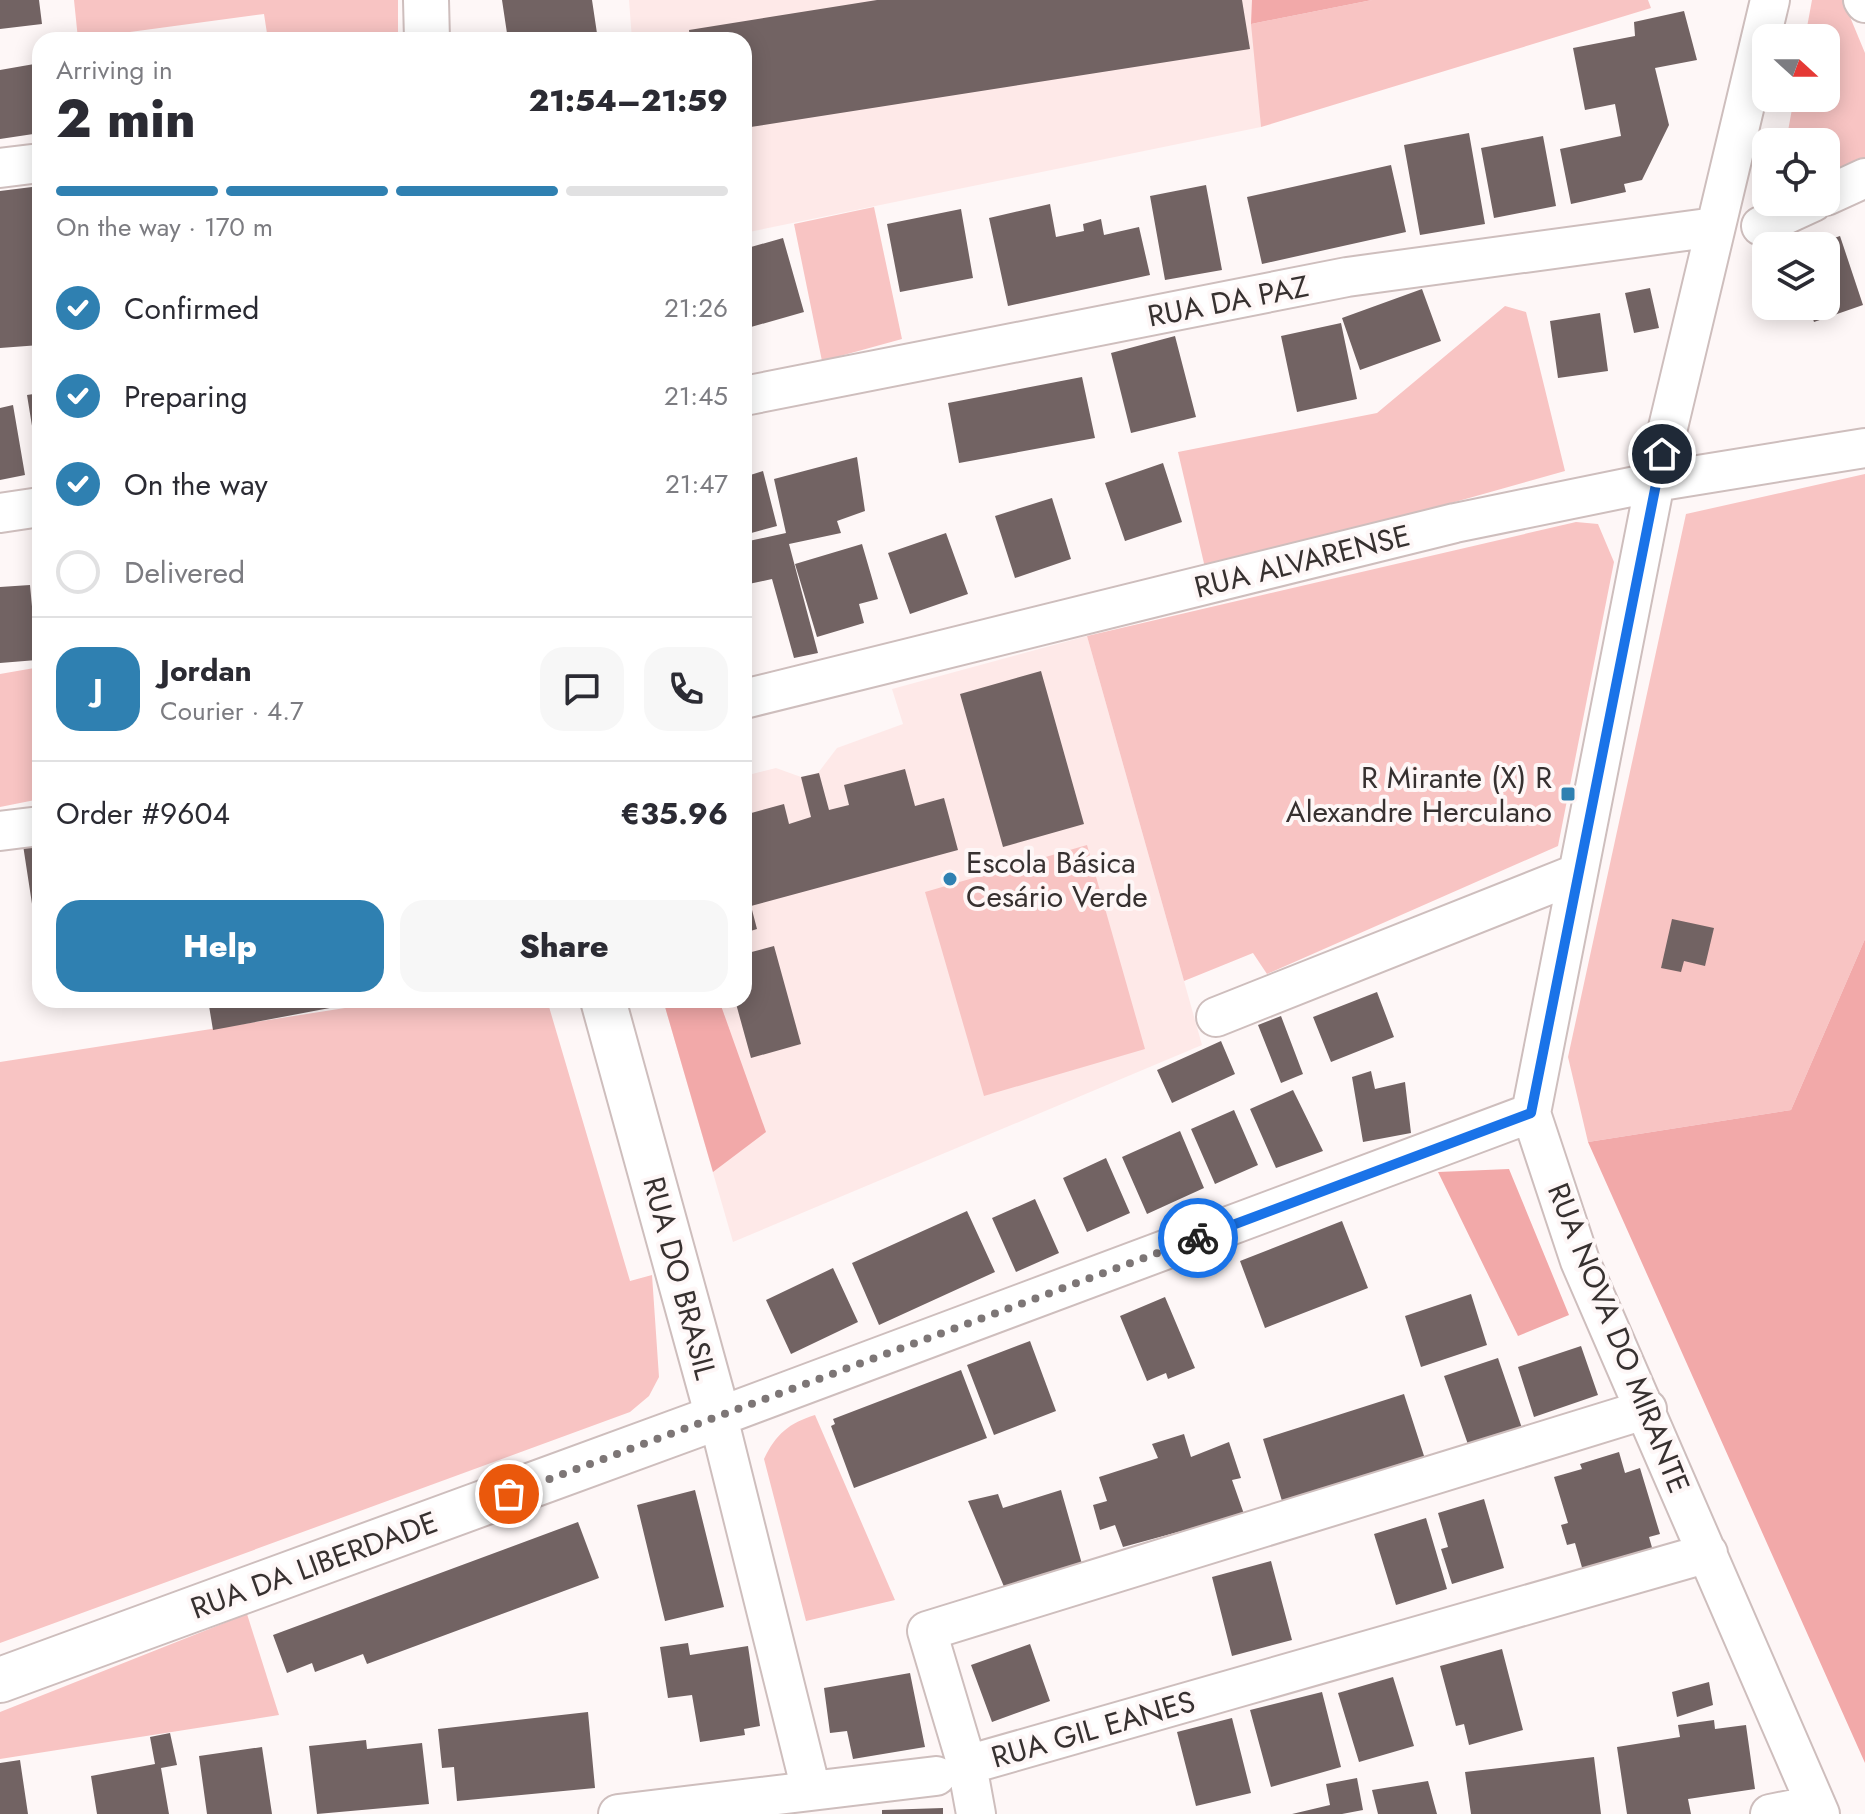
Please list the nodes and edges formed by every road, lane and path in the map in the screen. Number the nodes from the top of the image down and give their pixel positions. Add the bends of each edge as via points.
1 (426, 0) edge
2 (1770, 0) edge
3 (427, 32) edge
4 (32, 164) edge
5 (0, 168) edge
6 (1865, 178) edge
7 (1840, 190) edge
8 (1783, 216) edge
9 (1761, 226) dead end
10 (1715, 227) junction
11 (752, 394) edge
12 (1865, 448) edge
13 (1655, 482) junction
14 (32, 508) edge
15 (0, 513) edge
16 (752, 697) edge
17 (32, 827) edge
18 (0, 831) edge
19 (1576, 874) junction
20 (605, 1008) edge
21 (1216, 1017) dead end
22 (1531, 1113) junction
23 (1647, 1409) junction
24 (718, 1417) junction
25 (1708, 1553) junction
26 (0, 1680) edge
27 (952, 1770) junction
28 (811, 1790) junction
29 (1817, 1810) edge
30 (618, 1814) edge
31 (976, 1814) edge
32 (1770, 1814) edge

1 - 3 street
2 - 10 street, RUA NOVA DO MIRANTE
4 - 5 street
6 - 7 street
8 - 9 street
10 - 11 street, RUA DA PAZ via 1347,277
10 - 13 street, RUA NOVA DO MIRANTE
12 - 13 street, RUA ALVARENSE
13 - 16 street, RUA ALVARENSE via 1455,523
13 - 19 street, RUA NOVA DO MIRANTE
14 - 15 street
17 - 18 street
19 - 21 street
19 - 22 street, RUA NOVA DO MIRANTE
20 - 24 street, RUA DO BRASIL
22 - 23 street, RUA NOVA DO MIRANTE via 1580,1261
22 - 24 street
23 - 25 street, RUA NOVA DO MIRANTE
23 - 27 street, RUA GIL EANES via 927,1631
24 - 26 street, RUA DA LIBERDADE
24 - 28 street, RUA DO BRASIL
25 - 27 street, RUA GIL EANES
25 - 29 street, RUA NOVA DO MIRANTE
27 - 28 street
27 - 31 street
28 - 30 street
29 - 32 street

